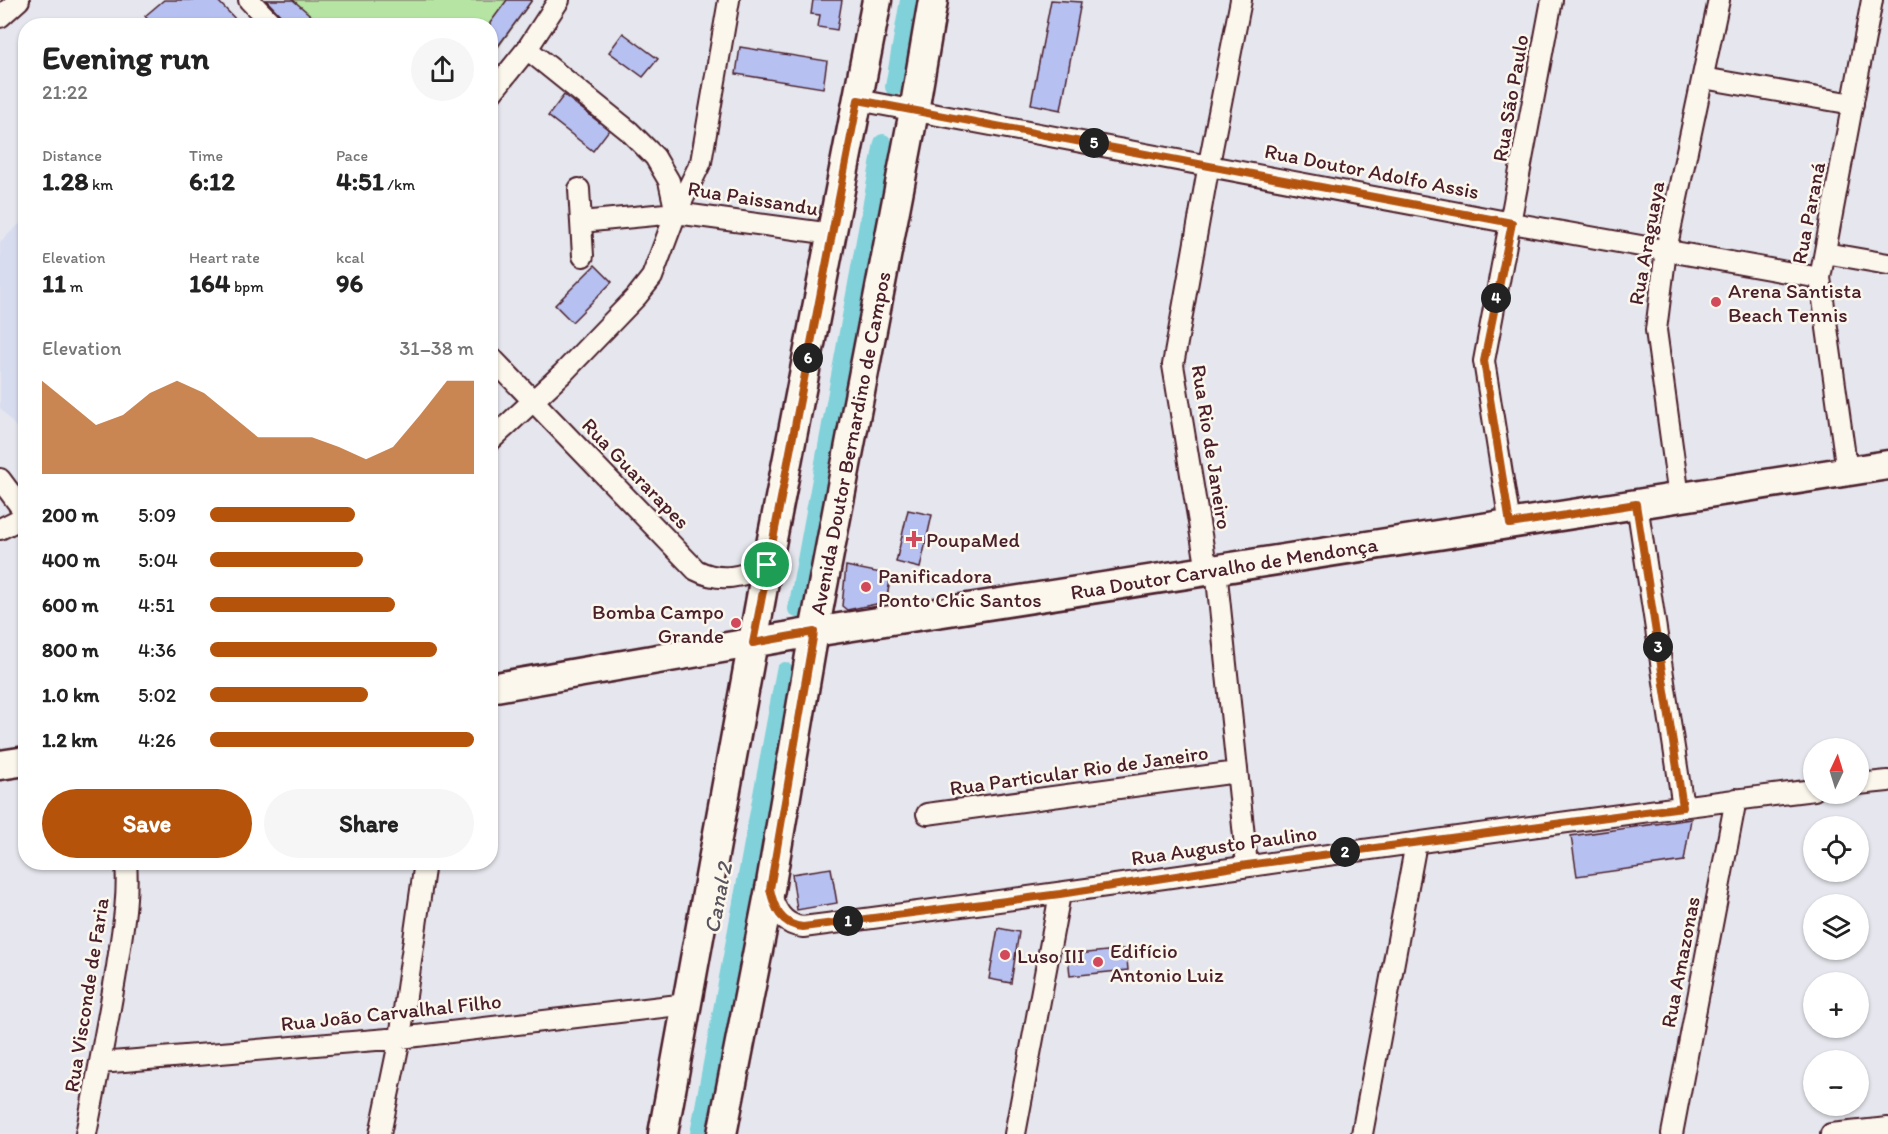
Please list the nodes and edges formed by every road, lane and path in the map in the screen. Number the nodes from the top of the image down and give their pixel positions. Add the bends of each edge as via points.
1 (19, 0) edge
2 (249, 0) edge
3 (559, 0) edge
4 (729, 0) edge
5 (877, 0) edge
6 (933, 0) edge
7 (1241, 0) edge
8 (1552, 0) edge
9 (1719, 0) edge
10 (1872, 0) edge
11 (0, 17) edge
12 (266, 18) edge
13 (527, 49) junction
14 (1703, 78) junction
15 (498, 85) edge
16 (858, 100) junction
17 (1853, 104) junction
18 (914, 111) junction
19 (1209, 164) junction
20 (579, 189) dead end
21 (676, 213) junction
22 (581, 222) junction
23 (1512, 223) junction
24 (832, 234) junction
25 (1666, 250) junction
26 (1825, 252) junction
27 (583, 256) dead end
28 (1888, 264) edge
29 (1820, 278) junction
30 (498, 364) edge
31 (532, 400) junction
32 (498, 433) edge
33 (1888, 465) edge
34 (1847, 471) junction
35 (0, 479) edge
36 (1678, 497) junction
37 (18, 504) edge
38 (1636, 504) junction
39 (18, 519) edge
40 (1510, 524) junction
41 (0, 529) edge
42 (767, 565) junction
43 (1216, 569) junction
44 (814, 632) junction
45 (753, 643) junction
46 (498, 687) edge
47 (18, 762) edge
48 (0, 765) edge
49 (1237, 772) junction
50 (1888, 781) edge
51 (1869, 783) edge
52 (1803, 791) edge
53 (1736, 799) junction
54 (1683, 807) junction
55 (927, 814) dead end
56 (1416, 843) junction
57 (1247, 865) junction
58 (127, 870) edge
59 (424, 870) edge
60 (770, 889) junction
61 (1060, 894) junction
62 (687, 1004) junction
63 (400, 1038) junction
64 (100, 1063) junction
65 (1888, 1128) edge
66 (86, 1134) edge
67 (380, 1134) edge
68 (663, 1134) edge
69 (722, 1134) edge
70 (1014, 1134) edge
71 (1362, 1134) edge
72 (1672, 1134) edge
73 (1831, 1134) edge

1 - 11 street
2 - 12 street
3 - 13 street
4 - 21 street via 700,162
5 - 16 main road
6 - 18 main road, Avenida Doutor Bernardino de Campos
7 - 19 street, Rua Rio de Janeiro
8 - 23 street, Rua São Paulo
9 - 14 street, Rua Araguaya
10 - 17 street, Rua Paraná
13 - 15 street
13 - 21 street, Rua Paissandu via 655,156 669,181
14 - 17 street
14 - 25 street, Rua Araguaya
16 - 18 street, Rua Doutor Adolfo Assis
16 - 24 main road
17 - 26 street, Rua Paraná
18 - 19 street, Rua Doutor Adolfo Assis
18 - 44 main road, Avenida Doutor Bernardino de Campos
19 - 23 street, Rua Doutor Adolfo Assis
19 - 43 street, Rua Rio de Janeiro via 1173,364 1205,559
20 - 22 street
21 - 22 street
21 - 24 street, Rua Paissandu
21 - 31 street via 652,277 563,373
22 - 27 street
23 - 25 street, Rua Doutor Adolfo Assis
23 - 40 street, Rua São Paulo via 1484,361
24 - 42 main road
25 - 29 street, Rua Doutor Adolfo Assis
25 - 36 street, Rua Araguaya via 1656,330
26 - 28 street
26 - 29 street, Rua Paraná
29 - 34 street, Rua Paraná
30 - 31 street, Rua Guararapes
31 - 32 street
31 - 42 street, Rua Guararapes via 696,570 727,578
33 - 34 main road, Rua Doutor Carvalho de Mendonça
34 - 36 main road, Rua Doutor Carvalho de Mendonça
35 - 37 street
36 - 38 main road, Rua Doutor Carvalho de Mendonça
38 - 40 main road, Rua Doutor Carvalho de Mendonça
38 - 54 street
39 - 41 street
40 - 43 main road, Rua Doutor Carvalho de Mendonça
42 - 45 main road
43 - 44 main road, Rua Doutor Carvalho de Mendonça
43 - 49 street, Rua Rio de Janeiro
44 - 45 main road, Rua Doutor Carvalho de Mendonça
44 - 60 main road, Avenida Doutor Bernardino de Campos
45 - 46 main road, Rua Doutor Carvalho de Mendonça
45 - 62 main road
47 - 48 main road
49 - 55 street, Rua Particular Rio de Janeiro
49 - 57 street, Rua Rio de Janeiro
50 - 51 street
52 - 53 street, Rua Augusto Paulino
53 - 54 street, Rua Augusto Paulino
53 - 72 street, Rua Amazonas
54 - 56 street, Rua Augusto Paulino
56 - 57 street, Rua Augusto Paulino
56 - 71 street
57 - 61 street, Rua Augusto Paulino
58 - 64 street, Rua Visconde de Faria via 125,913
59 - 63 street
60 - 61 street, Rua Augusto Paulino via 779,914 789,924 803,927
60 - 69 main road, Avenida Doutor Bernardino de Campos
61 - 70 street
62 - 63 street, Rua João Carvalhal Filho
62 - 68 main road
63 - 64 street, Rua João Carvalhal Filho
63 - 67 street
64 - 66 street, Rua Visconde de Faria
65 - 73 street

